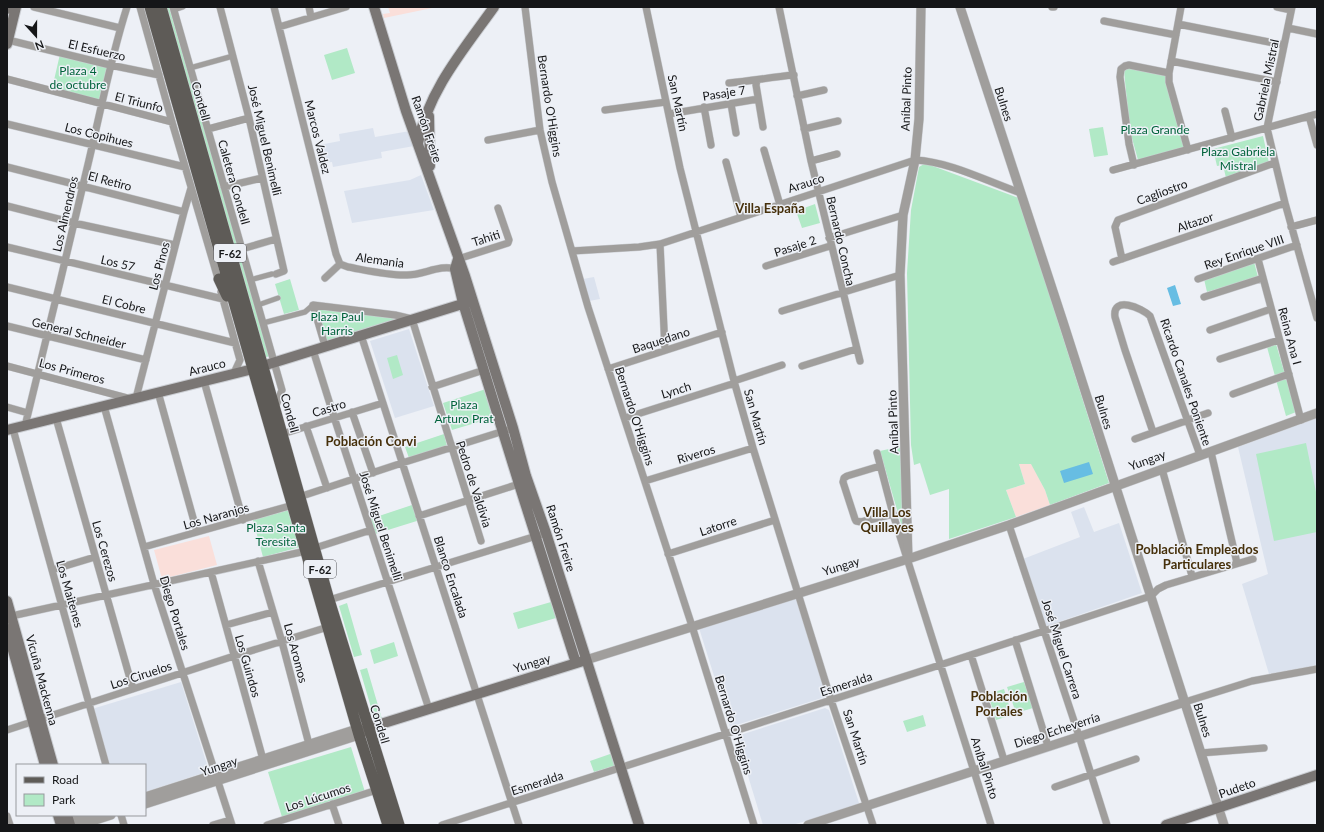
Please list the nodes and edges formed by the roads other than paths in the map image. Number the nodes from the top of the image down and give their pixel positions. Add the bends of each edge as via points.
1 (16, 7) edge
2 (34, 7) edge
3 (127, 7) edge
4 (140, 7) edge
5 (150, 7) edge
6 (161, 7) edge
7 (183, 7) edge
8 (220, 7) edge
9 (274, 7) edge
10 (309, 7) edge
11 (346, 7) edge
12 (374, 7) edge
13 (494, 7) edge
14 (525, 7) edge
15 (646, 7) edge
16 (779, 7) edge
17 (921, 7) edge
18 (960, 7) edge
19 (1181, 7) edge
20 (1277, 7) edge
21 (173, 8) edge
22 (338, 8) edge
23 (1292, 9) edge
24 (311, 17) junction
25 (1104, 21) dead end
26 (1178, 24) junction
27 (279, 27) junction
28 (120, 28) junction
29 (1288, 28) junction
30 (1317, 34) edge
31 (1176, 35) junction
32 (7, 42) edge
33 (1284, 45) junction
34 (233, 56) junction
35 (1171, 61) junction
36 (110, 65) junction
37 (190, 68) junction
38 (1169, 72) junction
39 (159, 75) junction
40 (794, 75) junction
41 (7, 79) edge
42 (757, 80) junction
43 (1277, 82) junction
44 (729, 83) dead end
45 (824, 90) dead end
46 (797, 96) junction
47 (758, 99) junction
48 (666, 102) junction
49 (103, 104) junction
50 (731, 104) junction
51 (704, 107) junction
52 (430, 108) junction
53 (604, 110) dead end
54 (1225, 112) dead end
55 (669, 114) junction
56 (1317, 114) edge
57 (1309, 116) junction
58 (249, 118) junction
59 (838, 121) dead end
60 (172, 122) junction
61 (7, 124) edge
62 (411, 125) junction
63 (422, 125) junction
64 (763, 127) dead end
65 (1267, 128) junction
66 (208, 129) junction
67 (804, 129) junction
68 (540, 130) junction
69 (736, 133) dead end
70 (1232, 138) junction
71 (488, 140) dead end
72 (418, 143) junction
73 (93, 144) junction
74 (711, 145) dead end
75 (1317, 145) edge
76 (764, 150) dead end
77 (1188, 150) junction
78 (837, 154) dead end
79 (915, 160) junction
80 (811, 161) junction
81 (726, 162) dead end
82 (1274, 163) junction
83 (1134, 165) junction
84 (7, 167) edge
85 (185, 167) junction
86 (1113, 170) dead end
87 (262, 178) junction
88 (432, 184) junction
89 (83, 186) junction
90 (192, 187) junction
91 (224, 187) junction
92 (819, 192) junction
93 (1021, 193) junction
94 (1284, 203) junction
95 (780, 205) junction
96 (7, 206) edge
97 (498, 208) dead end
98 (184, 212) junction
99 (903, 215) junction
100 (741, 217) junction
101 (1317, 220) edge
102 (74, 223) junction
103 (1292, 227) junction
104 (697, 232) junction
105 (828, 238) junction
106 (276, 239) junction
107 (660, 244) junction
108 (175, 245) junction
109 (830, 246) junction
110 (1297, 246) junction
111 (7, 247) edge
112 (242, 249) junction
113 (572, 251) junction
114 (458, 259) junction
115 (1122, 259) junction
116 (1258, 259) junction
117 (65, 262) junction
118 (1112, 262) dead end
119 (340, 264) junction
120 (766, 266) dead end
121 (455, 269) junction
122 (274, 274) joint
123 (900, 275) junction
124 (465, 276) junction
125 (324, 278) dead end
126 (1263, 278) junction
127 (218, 279) junction
128 (1198, 279) dead end
129 (250, 280) junction
130 (165, 285) junction
131 (7, 287) edge
132 (842, 293) junction
133 (1204, 297) dead end
134 (56, 298) junction
135 (278, 298) dead end
136 (223, 299) junction
137 (468, 302) junction
138 (258, 305) junction
139 (313, 305) junction
140 (1271, 309) junction
141 (782, 311) dead end
142 (1317, 318) edge
143 (412, 320) junction
144 (239, 321) junction
145 (155, 323) junction
146 (263, 323) junction
147 (7, 326) edge
148 (1210, 330) dead end
149 (722, 332) junction
150 (361, 335) junction
151 (47, 337) junction
152 (1280, 340) junction
153 (235, 343) junction
154 (325, 346) junction
155 (856, 349) junction
156 (313, 350) junction
157 (665, 350) junction
158 (1220, 359) dead end
159 (146, 360) junction
160 (274, 362) junction
161 (860, 362) dead end
162 (782, 365) dead end
163 (7, 366) edge
164 (802, 366) dead end
165 (258, 367) junction
166 (608, 369) junction
167 (484, 370) junction
168 (37, 373) junction
169 (234, 373) junction
170 (1289, 374) junction
171 (204, 381) junction
172 (735, 382) junction
173 (432, 387) junction
174 (158, 392) junction
175 (1233, 394) dead end
176 (134, 398) junction
177 (383, 403) junction
178 (104, 406) junction
179 (7, 407) edge
180 (275, 408) junction
181 (352, 412) junction
182 (28, 413) junction
183 (1208, 413) dead end
184 (1317, 413) edge
185 (334, 417) junction
186 (56, 418) junction
187 (624, 418) junction
188 (1187, 420) junction
189 (1302, 420) junction
190 (25, 426) junction
191 (306, 426) junction
192 (513, 428) junction
193 (10, 429) edge
194 (503, 432) junction
195 (1153, 432) junction
196 (282, 434) junction
197 (1135, 439) dead end
198 (451, 448) junction
199 (753, 448) junction
200 (1211, 452) junction
201 (877, 453) dead end
202 (1200, 455) junction
203 (402, 463) junction
204 (880, 466) junction
205 (1162, 469) junction
206 (373, 473) junction
207 (355, 479) junction
208 (645, 481) junction
209 (519, 484) junction
210 (1115, 486) junction
211 (327, 488) junction
212 (468, 500) junction
213 (296, 501) junction
214 (893, 514) junction
215 (419, 516) junction
216 (243, 520) junction
217 (775, 520) junction
218 (1009, 525) junction
219 (371, 530) junction
220 (197, 532) junction
221 (546, 532) junction
222 (535, 535) junction
223 (481, 541) dead end
224 (144, 547) junction
225 (310, 549) junction
226 (668, 554) junction
227 (95, 557) junction
228 (1253, 558) dead end
229 (908, 559) junction
230 (258, 561) junction
231 (1237, 563) junction
232 (436, 567) junction
233 (52, 570) junction
234 (211, 572) junction
235 (1192, 576) junction
236 (388, 582) junction
237 (154, 584) junction
238 (798, 593) junction
239 (106, 595) junction
240 (1151, 596) junction
241 (329, 600) junction
242 (7, 601) edge
243 (62, 605) junction
244 (273, 612) junction
245 (9, 617) edge
246 (226, 625) junction
247 (692, 626) junction
248 (328, 627) junction
249 (7, 629) edge
250 (1044, 630) junction
251 (1015, 640) junction
252 (282, 642) junction
253 (971, 655) junction
254 (234, 656) junction
255 (581, 662) junction
256 (940, 665) junction
257 (1317, 669) edge
258 (183, 673) junction
259 (133, 689) junction
260 (477, 694) junction
261 (831, 700) junction
262 (1185, 702) junction
263 (89, 703) junction
264 (429, 709) junction
265 (36, 720) junction
266 (7, 730) edge
267 (361, 731) junction
268 (725, 734) junction
269 (1079, 736) junction
270 (1048, 746) junction
271 (310, 747) junction
272 (1264, 748) dead end
273 (1201, 753) junction
274 (1136, 759) dead end
275 (1004, 760) junction
276 (264, 762) junction
277 (45, 764) edge
278 (53, 764) edge
279 (106, 764) edge
280 (621, 768) junction
281 (973, 771) junction
282 (1091, 775) junction
283 (1317, 775) edge
284 (216, 778) junction
285 (1055, 787) dead end
286 (377, 790) junction
287 (146, 797) edge
288 (512, 802) junction
289 (146, 804) edge
290 (332, 804) junction
291 (867, 806) junction
292 (1218, 808) junction
293 (7, 816) edge
294 (86, 816) edge
295 (108, 816) edge
296 (67, 822) edge
297 (231, 822) edge
298 (280, 823) edge
299 (10, 825) edge
300 (80, 825) edge
301 (213, 825) edge
302 (266, 825) edge
303 (339, 825) edge
304 (388, 825) edge
305 (398, 825) edge
306 (442, 825) edge
307 (520, 825) edge
308 (639, 825) edge
309 (754, 825) edge
310 (808, 825) edge
311 (873, 825) edge
312 (990, 825) edge
313 (1107, 825) edge
314 (1166, 825) edge
315 (1224, 825) edge

1 - 32 main road
2 - 28 street
3 - 28 street, Los Almendros
4 - 39 street
5 - 144 main road, Condell / F-62
6 - 165 main road, Condell / F-62
7 - 21 street
8 - 34 street, José Miguel Benimelli
9 - 27 street, Marcos Valdez
10 - 24 street
11 - 22 street
12 - 62 main road, Ramón Freire
13 - 52 main road via 440,84
14 - 68 street, Bernardo O'Higgins
15 - 48 street, San Martín
16 - 40 street, Bernardo Concha
17 - 79 street, Aníbal Pinto via 919,119
18 - 93 street, Bulnes
19 - 26 street
20 - 23 street
21 - 37 street, Caletera Condell
22 - 24 street
23 - 29 street, Gabriela Mistral
24 - 27 street
25 - 31 street
26 - 31 street
26 - 33 street
27 - 119 street, Marcos Valdez
28 - 36 street, Los Almendros
29 - 30 street
29 - 33 street, Gabriela Mistral
31 - 35 street
32 - 36 street, El Esfuerzo
33 - 43 street, Gabriela Mistral
34 - 37 street
34 - 58 street, José Miguel Benimelli
35 - 38 street
35 - 43 street
36 - 39 street, El Esfuerzo
36 - 49 street, Los Almendros
37 - 66 street, Caletera Condell
38 - 77 street via 1169,82
38 - 83 street via 1129,65 1121,69 1129,144
39 - 60 street
40 - 42 street, Pasaje 7
40 - 46 street, Bernardo Concha
41 - 49 street, El Triunfo
42 - 44 street, Pasaje 7
42 - 47 street
43 - 65 street, Gabriela Mistral
45 - 46 street
46 - 67 street, Bernardo Concha
47 - 50 street, Pasaje 7
47 - 64 street
48 - 53 street
48 - 55 street, San Martín
49 - 60 street, El Triunfo
49 - 73 street, Los Almendros
50 - 51 street, Pasaje 7
50 - 69 street
51 - 55 street, Pasaje 7
51 - 74 street
52 - 63 main road
52 - 88 main road via 429,151
54 - 70 street
55 - 104 street, San Martín
56 - 57 street
57 - 65 street
57 - 75 street
58 - 66 street
58 - 87 street, José Miguel Benimelli
59 - 67 street
60 - 85 street
61 - 73 street, Los Copihues
62 - 63 main road
62 - 72 main road, Ramón Freire
63 - 72 main road
65 - 70 street
65 - 82 street, Gabriela Mistral
66 - 91 street, Caletera Condell
67 - 80 street, Bernardo Concha
68 - 71 street
68 - 113 street, Bernardo O'Higgins
70 - 77 street
72 - 88 main road, Ramón Freire
73 - 85 street, Los Copihues
73 - 89 street, Los Almendros
76 - 95 street
77 - 83 street
78 - 80 street
79 - 92 street, Arauco
79 - 93 street, Arauco via 930,160 953,167
79 - 99 street, Aníbal Pinto
80 - 92 street, Bernardo Concha
81 - 100 street
82 - 94 street, Gabriela Mistral
82 - 115 street, Cagliostro via 1118,220 1115,227
83 - 86 street
84 - 89 street, El Retiro
85 - 90 street
87 - 91 street
87 - 106 street, José Miguel Benimelli
88 - 114 main road, Ramón Freire
89 - 98 street, El Retiro
89 - 102 street, Los Almendros
90 - 98 street, Los Pinos
90 - 127 street
91 - 112 street, Caletera Condell
92 - 95 street, Arauco
92 - 105 street, Bernardo Concha
93 - 210 street, Bulnes
94 - 103 street, Gabriela Mistral
94 - 115 street, Altazor
95 - 100 street, Arauco
96 - 102 street
97 - 114 street, Tahiti via 508,243
98 - 108 street, Los Pinos
99 - 105 street
99 - 123 street, Aníbal Pinto
100 - 104 street, Arauco
101 - 103 street
102 - 108 street
102 - 117 street, Los Almendros
103 - 110 street, Gabriela Mistral
104 - 107 street, Arauco
104 - 149 street, San Martín
105 - 109 street, Bernardo Concha
106 - 112 street
106 - 122 street, José Miguel Benimelli via 284,271
107 - 113 street, Arauco
107 - 157 street
108 - 130 street, Los Pinos
109 - 120 street, Pasaje 2
109 - 132 street, Bernardo Concha
110 - 116 street, Rey Enrique VIII
110 - 142 street, Gabriela Mistral
111 - 117 street, Los 57
112 - 129 street, Caletera Condell
113 - 166 street, Bernardo O'Higgins
114 - 121 main road, Ramón Freire
114 - 124 main road, Ramón Freire
115 - 118 street, Altazor
116 - 126 street, Reina Ana I
116 - 128 street, Rey Enrique VIII
117 - 130 street, Los 57
117 - 134 street, Los Almendros
119 - 121 street, Alemania via 405,276 445,267
119 - 125 street, Alemania
121 - 124 main road
121 - 137 main road, Ramón Freire
122 - 129 street
123 - 132 street
123 - 229 street, Aníbal Pinto
124 - 137 main road, Ramón Freire
126 - 133 street
126 - 140 street, Reina Ana I
127 - 136 street
127 - 144 main road
129 - 138 street, Caletera Condell
130 - 136 street, Los 57
130 - 145 street, Los Pinos
131 - 134 street, El Cobre
132 - 141 street
132 - 155 street, Bernardo Concha
134 - 145 street, El Cobre
134 - 151 street, Los Almendros
135 - 138 street
136 - 153 street
137 - 143 main road, Arauco
137 - 167 main road, Ramón Freire
137 - 192 main road, Ramón Freire
138 - 146 street, Caletera Condell
139 - 143 street via 395,315
139 - 146 street via 305,312
139 - 154 street
140 - 148 street
140 - 152 street, Reina Ana I
143 - 150 main road, Arauco
143 - 173 street, Pedro de Valdivia
144 - 165 main road, Condell / F-62
145 - 153 street, El Cobre
145 - 159 street, Los Pinos
146 - 160 street, Caletera Condell
147 - 151 street, General Schneider
149 - 157 street, Baquedano
149 - 172 street, San Martín
150 - 154 main road, Arauco
150 - 177 street, Blanco Encalada
151 - 159 street, General Schneider
151 - 168 street, Los Almendros
152 - 158 street
152 - 170 street, Reina Ana I
153 - 169 street via 240,360
154 - 156 main road, Arauco
155 - 161 street, Bernardo Concha
155 - 164 street
156 - 160 main road, Arauco
156 - 185 street, José Miguel Benimelli
157 - 166 street, Baquedano
159 - 176 street, Los Pinos
160 - 165 main road, Arauco
160 - 180 street, Caletera Condell via 282,390
162 - 172 street, Lynch
163 - 168 street, Los Primeros
165 - 169 main road, Arauco
165 - 180 main road, Condell / F-62
165 - 213 main road, Condell / F-62
166 - 187 street, Bernardo O'Higgins
167 - 173 street
167 - 194 main road, Ramón Freire
168 - 176 street, Los Primeros
168 - 182 street, Los Almendros
169 - 171 main road, Arauco
170 - 175 street
170 - 189 street, Reina Ana I
171 - 174 main road, Arauco
171 - 216 street
172 - 187 street, Lynch
172 - 199 street, San Martín
173 - 198 street, Pedro de Valdivia
174 - 176 main road, Arauco
174 - 220 street
176 - 178 main road, Arauco
177 - 181 street, Castro
177 - 203 street, Blanco Encalada
178 - 186 main road, Arauco
178 - 224 street, Diego Portales
179 - 182 street
180 - 196 main road, Condell / F-62
181 - 185 street, Castro
181 - 206 street
182 - 190 street, Los Almendros
183 - 188 street
184 - 189 street, Yungay
185 - 191 street, Castro
185 - 207 street, José Miguel Benimelli
186 - 190 main road, Arauco
186 - 227 street, Los Cerezos
187 - 208 street, Bernardo O'Higgins
188 - 195 street
188 - 195 street, Ricardo Canales Poniente via 1150,316 1144,310 1127,305 1120,306 1114,312 1115,317
188 - 202 street, Ricardo Canales Poniente
189 - 200 street, Yungay
190 - 193 main road, Arauco
191 - 196 street, Castro
191 - 211 street
192 - 194 street, Los Naranjos
192 - 221 main road, Ramón Freire via 526,476
193 - 233 street, Los Maitenes
194 - 198 street, Los Naranjos
194 - 209 main road, Ramón Freire
195 - 197 street
196 - 213 main road, Condell / F-62
198 - 203 street, Los Naranjos
198 - 212 street, Pedro de Valdivia
199 - 208 street, Riveros
199 - 217 street, San Martín
200 - 202 street, Yungay
200 - 231 street
201 - 204 street
202 - 205 street, Yungay
203 - 206 street, Los Naranjos
203 - 215 street, Blanco Encalada
204 - 214 street
204 - 214 street via 844,478 846,489 856,522
205 - 210 street, Yungay
205 - 235 street
206 - 207 street, Los Naranjos
207 - 211 street, Los Naranjos
207 - 219 street, José Miguel Benimelli
208 - 226 street, Bernardo O'Higgins
209 - 212 street
209 - 222 main road, Ramón Freire
210 - 218 street, Yungay
210 - 240 street, Bulnes
211 - 213 street, Los Naranjos
212 - 215 street
212 - 223 street, Pedro de Valdivia
213 - 216 street, Los Naranjos
213 - 225 main road, Condell / F-62
214 - 229 street
215 - 232 street, Blanco Encalada
216 - 220 street, Los Naranjos
217 - 226 street, Latorre
217 - 238 street, San Martín
218 - 229 street, Yungay
218 - 250 street, José Miguel Carrera
219 - 225 street
219 - 236 street, José Miguel Benimelli
220 - 224 street, Los Naranjos
221 - 222 street
221 - 255 main road, Ramón Freire
222 - 232 street
222 - 255 main road, Ramón Freire
224 - 237 street, Diego Portales
225 - 230 street
225 - 241 main road, Condell / F-62
225 - 248 main road, Condell / F-62
226 - 247 street, Bernardo O'Higgins
227 - 233 street
227 - 239 street, Los Cerezos
228 - 231 street, Esmeralda
229 - 238 street, Yungay
229 - 256 street, Aníbal Pinto
230 - 234 street
230 - 244 street, Los Aromos
231 - 235 street, Esmeralda
232 - 236 street
232 - 260 street, Blanco Encalada
233 - 243 street, Los Maitenes
234 - 237 street
234 - 246 street, Los Guindos
235 - 240 street, Esmeralda via 1166,585
236 - 241 street
236 - 264 street, José Miguel Benimelli
237 - 239 street
237 - 258 street, Diego Portales
238 - 247 street, Yungay
238 - 261 street, San Martín
239 - 243 street
239 - 259 street, Los Cerezos
240 - 250 street, Esmeralda
240 - 262 street, Bulnes
241 - 267 main road, Condell / F-62
242 - 245 main road, Vicuña Mackenna
243 - 245 street
243 - 263 street, Los Maitenes
244 - 246 street
244 - 252 street, Los Aromos
245 - 265 main road, Vicuña Mackenna
246 - 254 street, Los Guindos
247 - 255 street, Yungay
247 - 268 street, Bernardo O'Higgins
248 - 252 street, Los Ciruelos
248 - 267 main road, Condell / F-62
249 - 265 main road, Vicuña Mackenna
250 - 251 street, Esmeralda
250 - 269 street, José Miguel Carrera
251 - 253 street, Esmeralda
251 - 270 street
252 - 254 street, Los Ciruelos
252 - 271 street, Los Aromos
253 - 256 street, Esmeralda
253 - 275 street
254 - 258 street, Los Ciruelos
254 - 276 street, Los Guindos
255 - 260 main road, Yungay
255 - 280 main road, Ramón Freire
256 - 261 street, Esmeralda
256 - 281 street, Aníbal Pinto
257 - 262 street, Diego Echeverría via 1252,681
258 - 259 street, Los Ciruelos
258 - 284 street, Diego Portales
259 - 263 street, Los Ciruelos
260 - 264 main road, Yungay
260 - 288 street, Blanco Encalada
261 - 268 street, Esmeralda
261 - 291 street, San Martín
262 - 269 street, Diego Echeverría
262 - 273 street, Bulnes
263 - 265 street, Los Ciruelos
263 - 279 street, Los Maitenes
264 - 267 main road, Yungay
265 - 266 street, Los Ciruelos
265 - 277 main road, Vicuña Mackenna
265 - 278 main road, Vicuña Mackenna
267 - 271 street, Yungay
267 - 286 main road, Condell / F-62
267 - 305 main road, Condell / F-62
268 - 280 street, Esmeralda
268 - 309 street, Bernardo O'Higgins
269 - 270 street, Diego Echeverría
269 - 282 street, José Miguel Carrera
270 - 275 street, Diego Echeverría
271 - 276 street, Yungay
272 - 273 street
273 - 292 street, Bulnes
274 - 282 street
275 - 281 street, Diego Echeverría
276 - 284 street, Yungay
280 - 288 street, Esmeralda
280 - 308 main road, Ramón Freire
281 - 291 street, Diego Echeverría
281 - 312 street, Aníbal Pinto
282 - 285 street
282 - 313 street, José Miguel Carrera
283 - 292 main road, Pudeto
284 - 287 street, Yungay
284 - 289 street, Yungay
284 - 297 street, Diego Portales
286 - 290 street, Los Lúcumos
286 - 304 main road, Condell / F-62
288 - 306 street, Esmeralda
288 - 307 street, Blanco Encalada
290 - 298 street, Los Lúcumos
290 - 303 street
291 - 310 street, Diego Echeverría
291 - 311 street, San Martín
292 - 314 main road, Pudeto
292 - 315 street, Bulnes
293 - 299 street
294 - 296 street
295 - 300 street
297 - 301 street
298 - 302 street, Los Lúcumos

